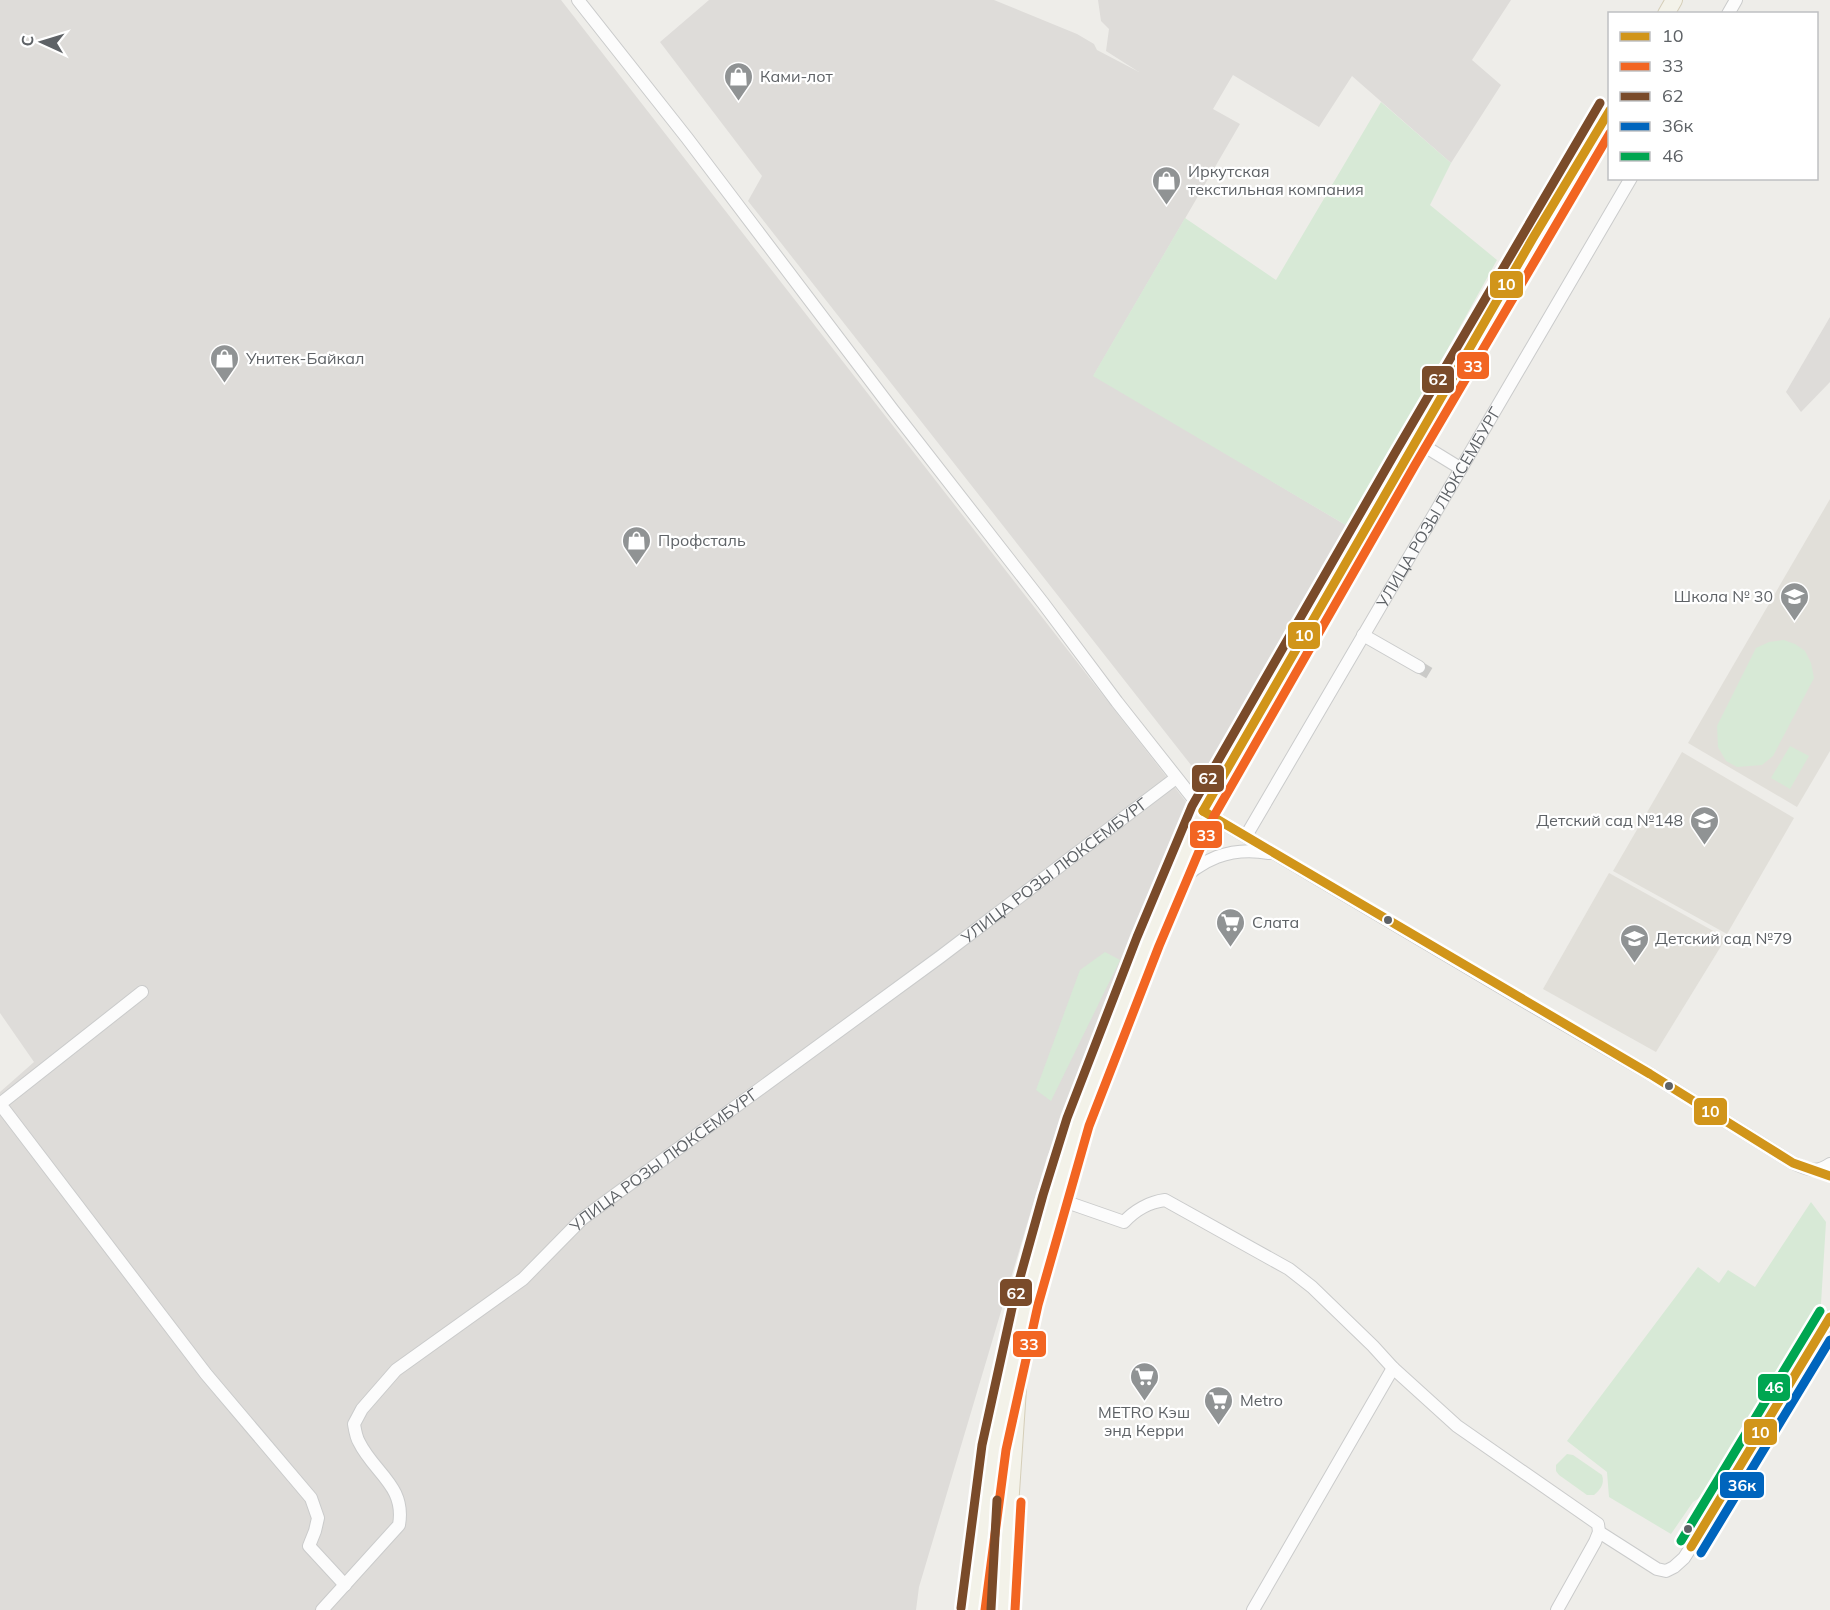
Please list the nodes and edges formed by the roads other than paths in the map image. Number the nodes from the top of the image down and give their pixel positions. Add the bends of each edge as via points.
1 (578, 0) edge
2 (1608, 112) edge
3 (1630, 180) edge
4 (1416, 441) junction
5 (1460, 468) junction
6 (1363, 635) junction
7 (1419, 667) tunnel mouth
8 (1176, 778) junction
9 (1203, 811) junction
10 (1246, 836) junction
11 (1278, 855) junction
12 (1163, 905) junction
13 (142, 992) dead end
14 (1826, 1170) edge
15 (1056, 1198) junction
16 (1026, 1302) junction
17 (1830, 1317) edge
18 (1393, 1368) junction
19 (1599, 1532) junction
20 (345, 1585) junction
21 (322, 1610) edge
22 (973, 1610) edge
23 (1003, 1610) edge
24 (1253, 1610) edge
25 (1557, 1610) edge

1 - 8 street
2 - 4 main road
3 - 5 street, УЛИЦА РОЗЫ ЛЮКСЕМБУРГ
4 - 5 street
4 - 9 main road
5 - 6 street, УЛИЦА РОЗЫ ЛЮКСЕМБУРГ
6 - 7 street
6 - 10 street, УЛИЦА РОЗЫ ЛЮКСЕМБУРГ
8 - 9 street
8 - 20 street, УЛИЦА РОЗЫ ЛЮКСЕМБУРГ via 932,963 582,1219 523,1279 396,1370 354,1424 358,1442 398,1496 399,1525
9 - 10 street
9 - 12 main road
10 - 11 street
11 - 12 street via 1256,850 1211,858 1191,870
11 - 14 street via 1793,1162 1807,1169
12 - 15 main road via 1078,1122
13 - 20 street via 0,1104 206,1374 311,1498 318,1518 309,1546
15 - 16 main road
15 - 18 street via 1124,1222 1145,1206 1165,1200 1289,1269
16 - 22 main road via 994,1448
16 - 23 main road
17 - 19 street via 1713,1513 1674,1568 1657,1569
18 - 19 street via 1457,1426 1598,1524
18 - 24 street
19 - 25 street
20 - 21 street, УЛИЦА РОЗЫ ЛЮКСЕМБУРГ

